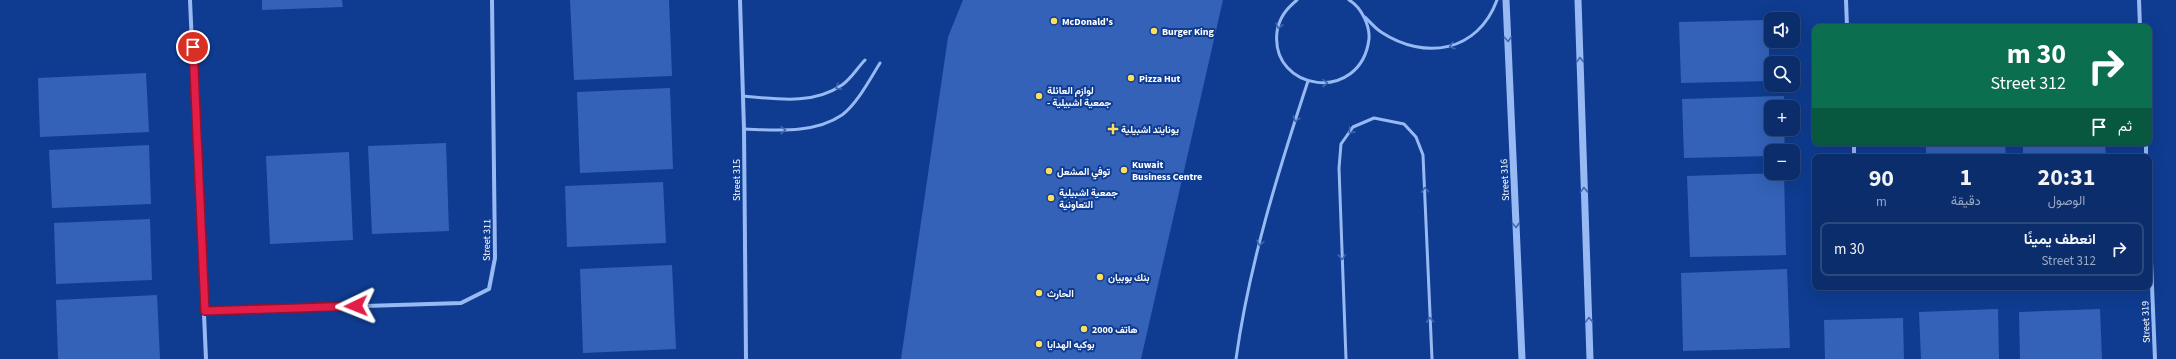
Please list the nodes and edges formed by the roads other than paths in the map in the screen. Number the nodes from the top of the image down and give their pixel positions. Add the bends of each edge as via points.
1 (190, 0) edge
2 (492, 0) edge
3 (740, 0) edge
4 (1297, 0) edge
5 (1349, 0) edge
6 (1497, 0) edge
7 (1506, 0) edge
8 (1578, 0) edge
9 (1846, 0) edge
10 (2139, 0) edge
11 (1364, 17) junction
12 (1847, 24) edge
13 (2140, 24) edge
14 (865, 60) dead end
15 (880, 63) dead end
16 (1308, 82) junction
17 (743, 96) junction
18 (744, 130) junction
19 (2152, 289) edge
20 (205, 311) junction
21 (206, 359) edge
22 (746, 359) edge
23 (1236, 359) edge
24 (1346, 359) edge
25 (1432, 359) edge
26 (1522, 359) edge
27 (1590, 359) edge
28 (2155, 359) edge

1 - 20 street
2 - 20 street, Street 311 via 495,258 489,289 461,303
3 - 17 street, Street 315
4 -> 16 lane via 1288,7 1279,23 1276,41 1281,58 1292,72
5 - 11 lane
6 -> 11 lane via 1484,26 1464,42 1445,48 1425,49 1403,43 1380,32
7 -> 26 street, Street 316
27 -> 8 street
9 - 12 street
10 - 13 street
16 -> 11 lane via 1326,84 1344,79 1358,68 1367,52 1369,34
14 -> 17 lane via 844,84 821,96 789,100
18 -> 15 lane via 784,130 818,126 843,114 863,90
16 -> 23 lane via 1266,220 1240,326
17 - 18 street, Street 315
18 - 22 street, Street 315
19 - 28 street, Street 319
20 - 21 street
25 -> 24 lane via 1423,155 1416,137 1404,124 1374,118 1353,128 1341,144 1339,168

